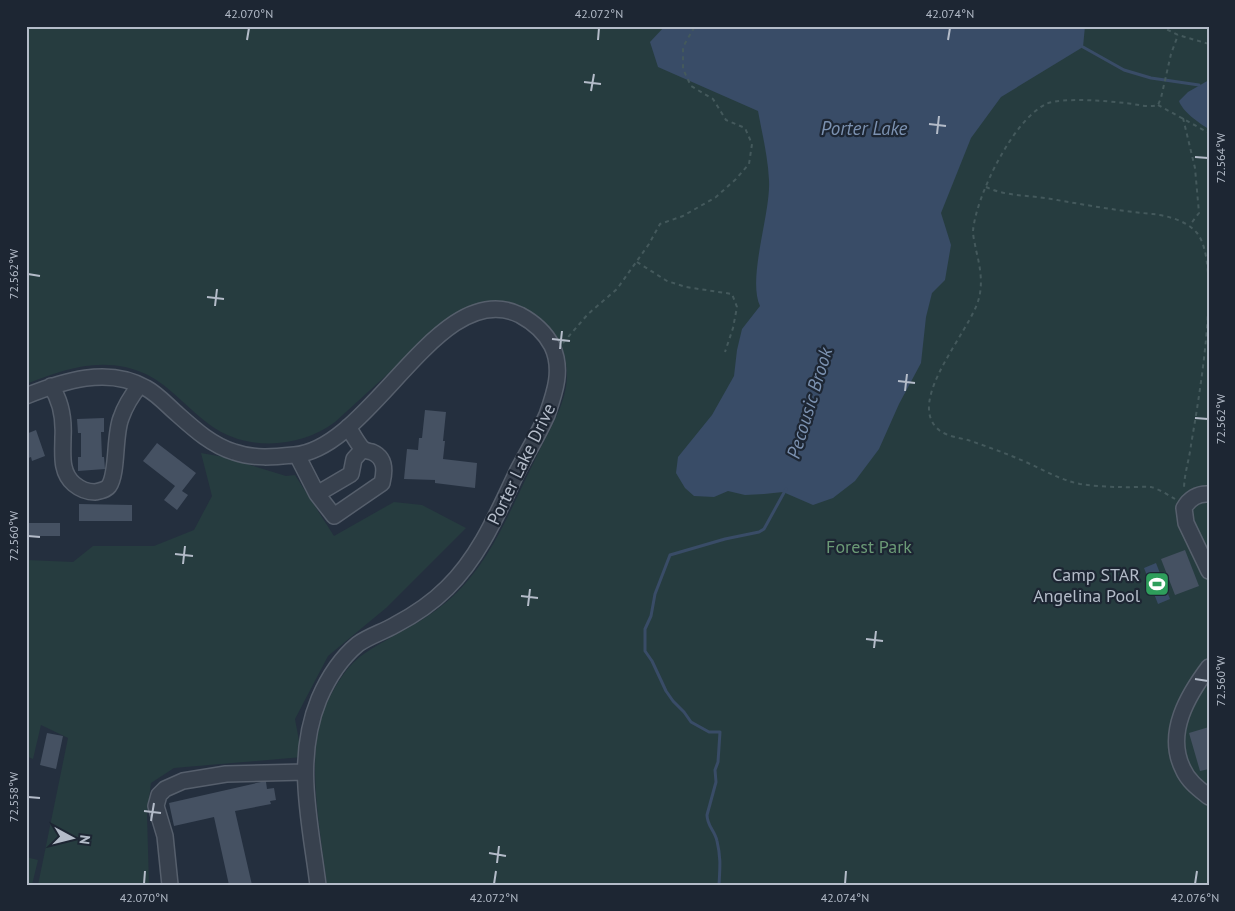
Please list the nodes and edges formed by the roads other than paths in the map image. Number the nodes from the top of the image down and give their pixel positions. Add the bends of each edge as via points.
1 (140, 385) junction
2 (51, 386) junction
3 (26, 396) edge
4 (348, 427) junction
5 (363, 449) junction
6 (297, 455) junction
7 (317, 494) junction
8 (1209, 494) edge
9 (1209, 571) edge
10 (1209, 667) edge
11 (305, 772) junction
12 (1209, 797) edge
13 (170, 885) edge
14 (318, 885) edge

1 - 2 street, Porter Lake Drive via 104,377
1 - 2 street via 120,419 109,485 94,492 80,489 68,479 62,453 61,406
1 - 6 street, Porter Lake Drive via 218,446 256,457
2 - 3 street, Porter Lake Drive
4 - 5 street
4 - 6 street, Porter Lake Drive via 330,442
4 - 11 street, Porter Lake Drive via 434,339 471,315 488,309 515,313 539,328 555,352 558,371 547,415 493,522 463,570 447,588 419,611 360,643 338,664 314,712 306,748
5 - 7 street via 354,459 350,474
5 - 7 street via 377,455 385,466 382,483 334,516
6 - 7 street
8 - 9 street via 1192,498 1184,508 1186,523
10 - 12 street via 1186,702 1178,725 1178,746 1183,770 1192,783
11 - 13 street via 226,774 183,781 165,788 156,806 165,836
11 - 14 street, Porter Lake Drive

